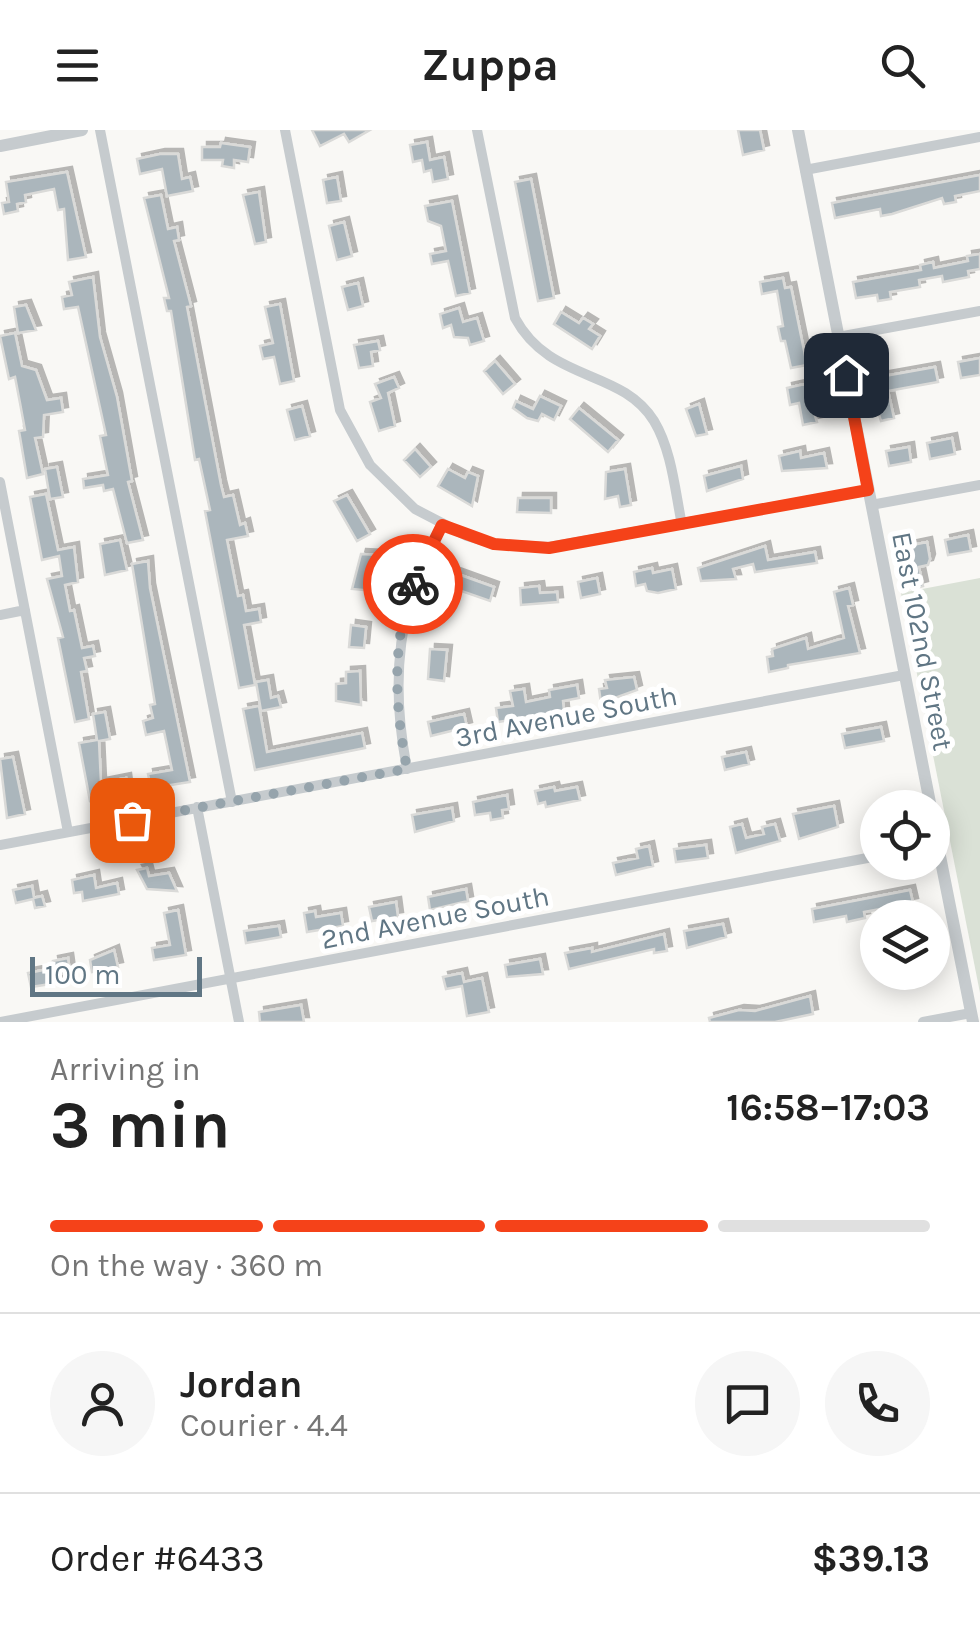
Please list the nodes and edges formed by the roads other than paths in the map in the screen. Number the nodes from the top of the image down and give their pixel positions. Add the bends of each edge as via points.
1 (82, 130) edge
2 (100, 130) edge
3 (284, 130) edge
4 (477, 130) edge
5 (798, 130) edge
6 (980, 137) edge
7 (0, 146) edge
8 (806, 170) junction
9 (980, 311) edge
10 (838, 337) junction
11 (0, 482) edge
12 (980, 485) edge
13 (868, 490) junction
14 (871, 505) junction
15 (442, 525) junction
16 (682, 525) junction
17 (25, 610) junction
18 (0, 615) edge
19 (904, 675) junction
20 (407, 769) junction
21 (927, 790) edge
22 (232, 802) junction
23 (198, 808) junction
24 (68, 832) junction
25 (0, 844) edge
26 (860, 859) edge
27 (942, 880) edge
28 (230, 978) junction
29 (972, 1018) edge
30 (0, 1022) edge
31 (239, 1022) edge
32 (923, 1022) edge

1 - 7 street
2 - 22 street
3 - 15 street via 340,410 370,465
4 - 16 street via 515,318 552,361 625,393 652,418
5 - 8 street, East 102nd Street
6 - 8 street
8 - 10 street, East 102nd Street
9 - 10 street
10 - 13 street, East 102nd Street
11 - 17 street
12 - 14 street
13 - 14 street, East 102nd Street
13 - 16 street
14 - 19 street, East 102nd Street
15 - 16 street via 494,544 549,548
15 - 20 street via 422,560 401,629 396,702
17 - 18 street
17 - 24 street
19 - 20 street, 3rd Avenue South
19 - 21 street, East 102nd Street
20 - 22 street, 3rd Avenue South
22 - 23 street, 3rd Avenue South
23 - 24 street, 3rd Avenue South
23 - 28 street
24 - 25 street, 3rd Avenue South
26 - 28 street, 2nd Avenue South
27 - 29 street
28 - 30 street, 2nd Avenue South
28 - 31 street
29 - 32 street

